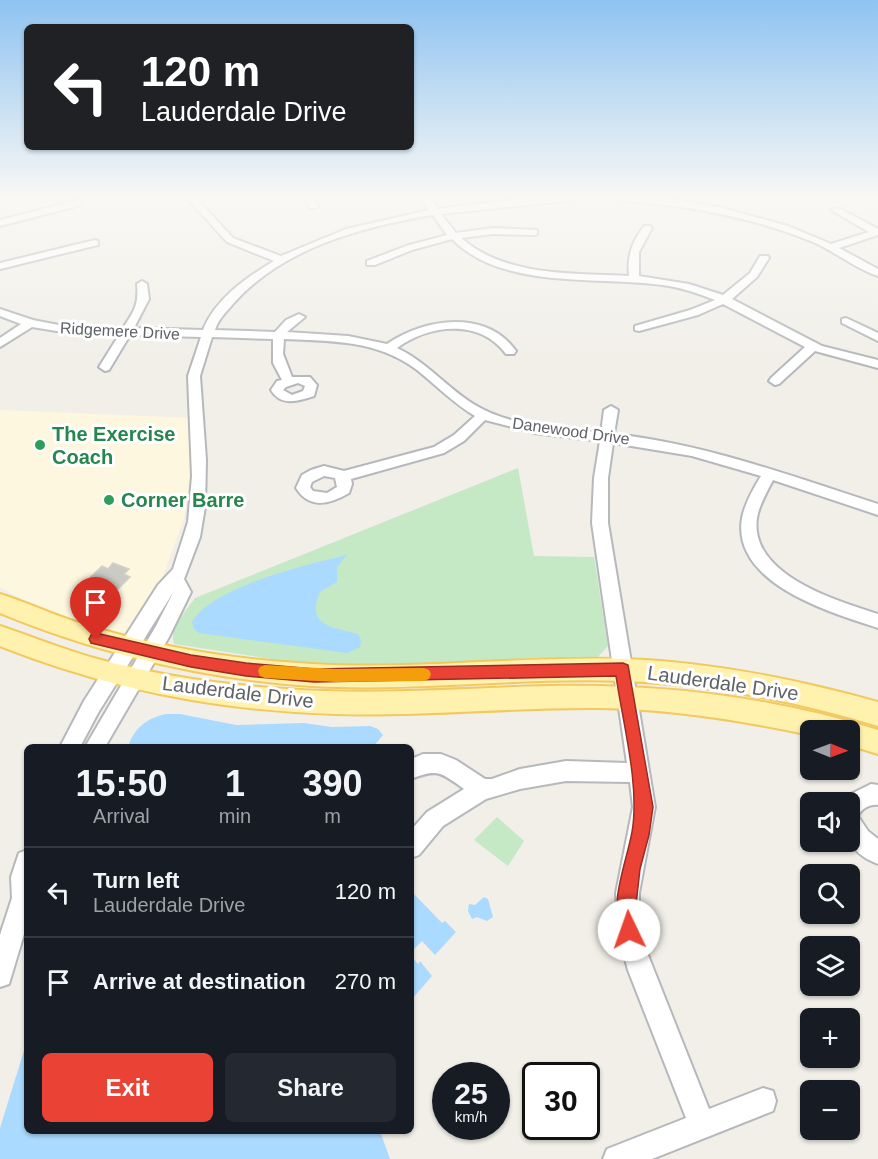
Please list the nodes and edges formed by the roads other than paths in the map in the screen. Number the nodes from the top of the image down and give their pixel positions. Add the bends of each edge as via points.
1 (62, 251) edge
2 (258, 251) edge
3 (299, 251) edge
4 (399, 251) edge
5 (472, 251) edge
6 (634, 251) edge
7 (838, 251) edge
8 (764, 258) dead end
9 (281, 260) junction
10 (371, 263) dead end
11 (0, 266) edge
12 (878, 273) edge
13 (634, 278) junction
14 (142, 284) dead end
15 (724, 300) junction
16 (0, 312) edge
17 (299, 316) dead end
18 (846, 321) dead end
19 (30, 324) junction
20 (639, 328) dead end
21 (126, 332) junction
22 (206, 334) junction
23 (280, 336) junction
24 (878, 338) edge
25 (0, 343) edge
26 (813, 346) junction
27 (389, 348) junction
28 (510, 351) dead end
29 (878, 364) edge
30 (105, 367) dead end
31 (288, 380) dead end
32 (775, 381) dead end
33 (611, 410) dead end
34 (483, 415) junction
35 (607, 437) junction
36 (769, 474) junction
37 (342, 476) dead end
38 (878, 510) edge
39 (0, 603) edge
40 (878, 621) edge
41 (0, 636) edge
42 (139, 650) junction
43 (623, 670) junction
44 (123, 674) junction
45 (627, 698) junction
46 (878, 714) edge
47 (800, 721) edge
48 (860, 736) edge
49 (878, 742) edge
50 (72, 744) edge
51 (95, 744) edge
52 (414, 767) edge
53 (639, 773) junction
54 (483, 789) junction
55 (874, 795) edge
56 (860, 801) edge
57 (860, 839) edge
58 (414, 844) edge
59 (878, 853) edge
60 (24, 871) edge
61 (24, 889) edge
62 (24, 898) edge
63 (0, 975) edge
64 (763, 1101) dead end
65 (704, 1126) junction
66 (617, 1159) edge

1 - 11 street
2 - 9 street
3 - 9 street
4 - 10 street
5 - 13 street via 527,272
6 - 13 street
7 - 12 street
8 - 15 street via 746,285
9 - 22 street via 234,295
13 - 15 street via 680,285
14 - 21 street via 143,303
15 - 20 street
15 - 26 street
16 - 19 street, Ridgemere Drive
17 - 23 street via 286,324
18 - 24 street
19 - 21 street, Ridgemere Drive
19 - 25 street
21 - 22 street, Ridgemere Drive
21 - 30 street
22 - 23 street, Danewood Drive
22 - 42 street via 196,364 194,389 200,499 194,533 176,581 183,592 169,619
23 - 27 street, Danewood Drive via 348,339
23 - 31 street via 276,358
26 - 29 street
26 - 32 street
27 - 28 street via 421,330 454,326 483,331 502,341
27 - 34 street, Danewood Drive via 409,358 459,401
33 - 35 street
34 - 35 street, Danewood Drive via 525,427
34 - 37 street via 440,450
35 - 36 street, Danewood Drive via 707,455
35 - 43 street via 600,523
36 - 38 street, Danewood Drive
36 - 40 street via 748,526 755,550 763,561 781,579 814,600
39 - 42 main road, Lauderdale Drive via 74,632
41 - 44 main road, Lauderdale Drive via 63,659
42 - 43 main road, Lauderdale Drive via 246,669 325,676
42 - 44 street
43 - 45 street
43 - 46 main road, Lauderdale Drive via 739,682
44 - 45 main road, Lauderdale Drive via 218,693 326,703
44 - 50 street
44 - 51 street
45 - 47 main road, Lauderdale Drive via 705,704
45 - 53 street
48 - 49 main road
52 - 54 street via 442,762
53 - 54 street via 566,771
53 - 65 street via 644,807 631,869 629,930 636,960
54 - 58 street via 435,819
55 - 56 street
57 - 59 street
60 - 61 street
62 - 63 street
64 - 65 street
65 - 66 street

